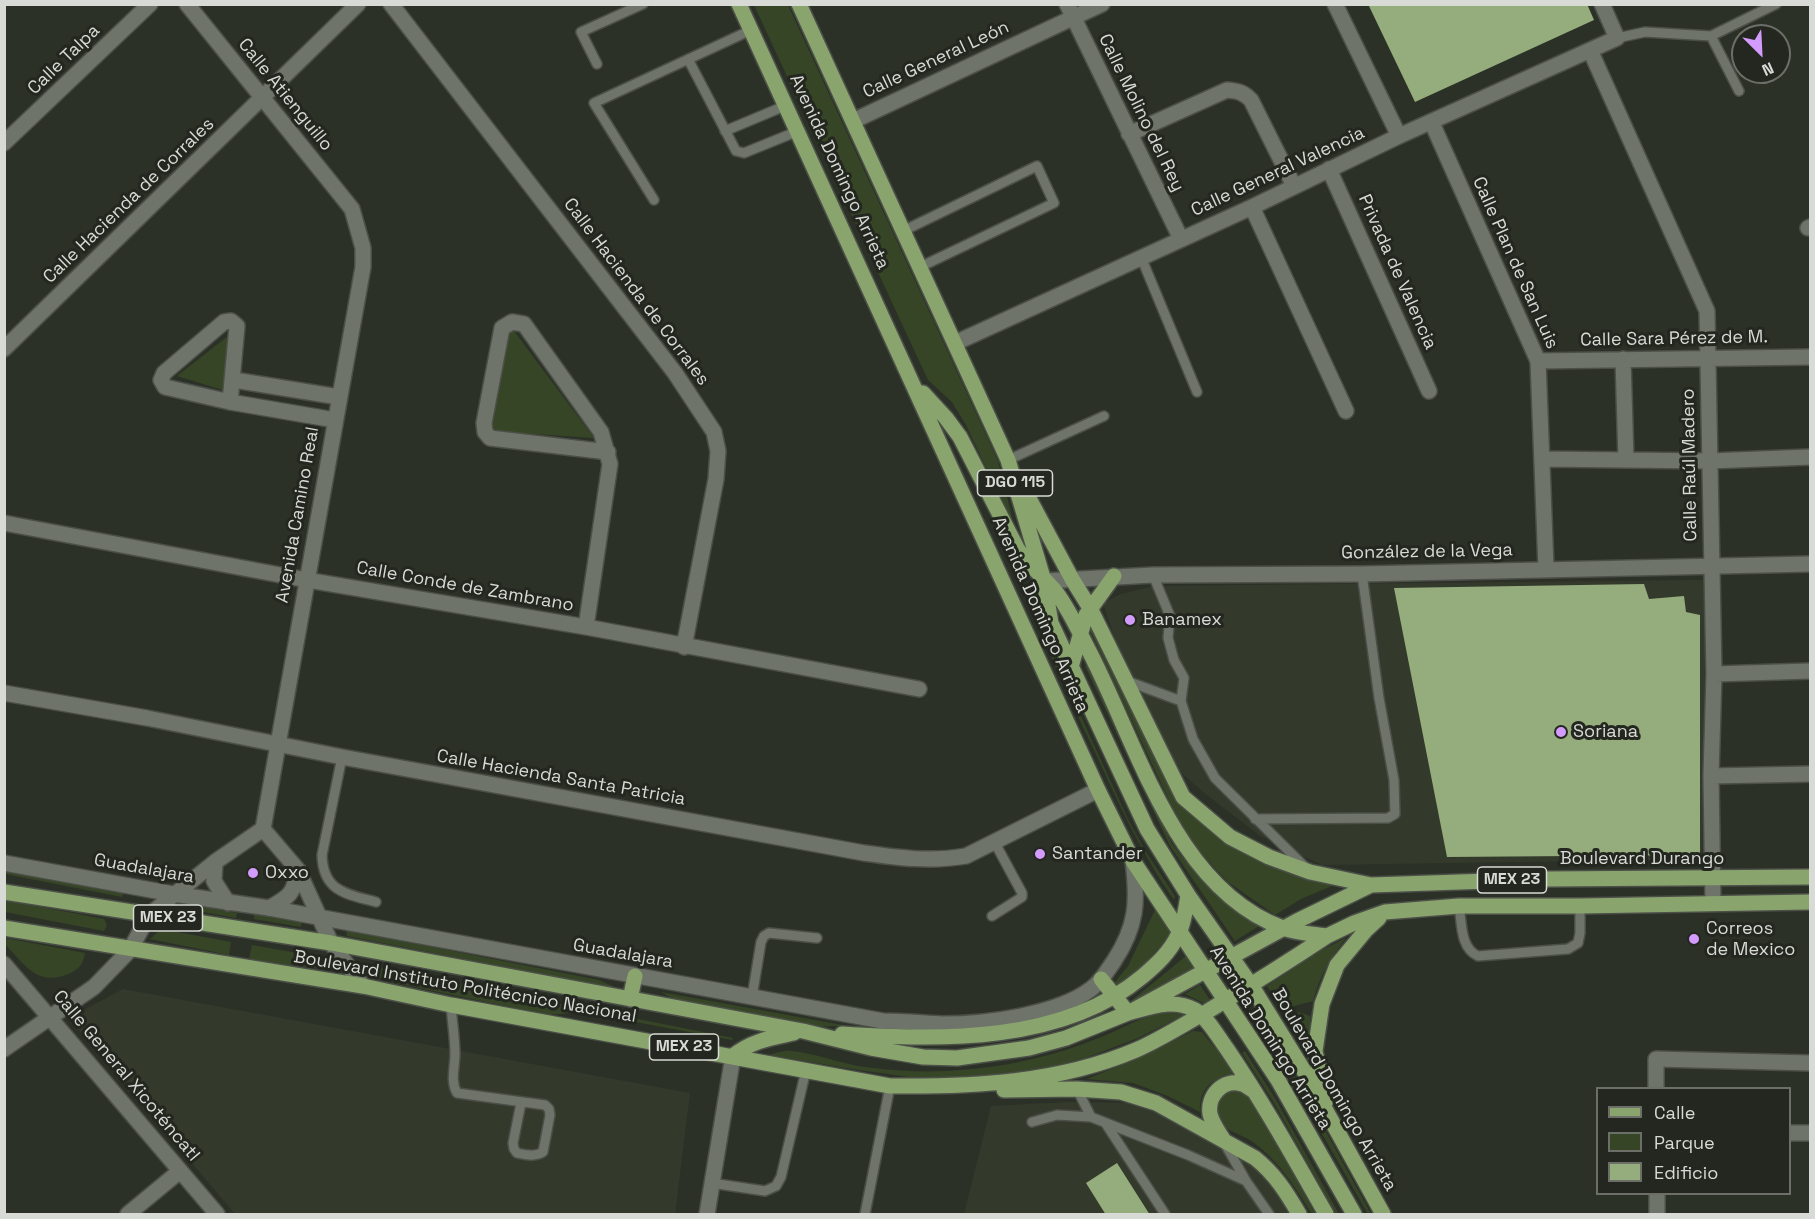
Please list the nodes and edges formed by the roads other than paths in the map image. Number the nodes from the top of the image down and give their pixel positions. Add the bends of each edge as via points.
1 (150, 4) edge
2 (187, 4) edge
3 (358, 4) edge
4 (391, 4) edge
5 (643, 4) edge
6 (740, 4) edge
7 (799, 4) edge
8 (1102, 4) edge
9 (1335, 4) edge
10 (1602, 4) edge
11 (1776, 4) edge
12 (1070, 11) edge
13 (751, 30) junction
14 (1711, 36) junction
15 (1617, 38) junction
16 (1590, 50) junction
17 (688, 59) junction
18 (597, 64) dead end
19 (1738, 91) dead end
20 (263, 98) junction
21 (787, 105) junction
22 (853, 121) junction
23 (1432, 123) junction
24 (725, 131) junction
25 (798, 131) junction
26 (1129, 134) junction
27 (1400, 136) junction
28 (4, 143) edge
29 (1329, 169) junction
30 (1294, 186) junction
31 (654, 200) dead end
32 (1252, 207) junction
33 (352, 209) joint
34 (903, 231) junction
35 (1181, 239) junction
36 (1141, 257) junction
37 (920, 267) junction
38 (955, 343) junction
39 (4, 349) edge
40 (1810, 357) edge
41 (1708, 358) junction
42 (1623, 359) junction
43 (1538, 361) junction
44 (234, 380) junction
45 (914, 384) junction
46 (1429, 391) dead end
47 (1197, 392) dead end
48 (339, 397) junction
49 (230, 402) junction
50 (1346, 411) dead end
51 (1104, 416) dead end
52 (334, 420) junction
53 (608, 452) junction
54 (1810, 457) edge
55 (1543, 459) junction
56 (1008, 460) junction
57 (1626, 460) junction
58 (1709, 461) junction
59 (4, 523) edge
60 (1810, 564) edge
61 (1712, 566) junction
62 (1546, 568) junction
63 (1362, 574) junction
64 (1153, 575) junction
65 (1114, 576) junction
66 (1072, 579) junction
67 (307, 580) junction
68 (1044, 581) junction
69 (1090, 608) junction
70 (585, 627) junction
71 (1080, 633) junction
72 (684, 647) junction
73 (1071, 667) junction
74 (1810, 671) edge
75 (1714, 674) junction
76 (1124, 680) junction
77 (919, 689) dead end
78 (4, 693) edge
79 (1181, 701) junction
80 (278, 743) junction
81 (342, 757) junction
82 (1810, 774) edge
83 (1711, 776) junction
84 (1098, 790) junction
85 (1256, 819) junction
86 (263, 829) junction
87 (995, 843) junction
88 (1133, 861) junction
89 (214, 862) junction
90 (4, 864) edge
91 (298, 870) junction
92 (1310, 872) junction
93 (1810, 878) edge
94 (1713, 879) junction
95 (1371, 885) junction
96 (4, 892) edge
97 (173, 894) junction
98 (1188, 895) junction
99 (376, 902) dead end
100 (1810, 902) edge
101 (228, 903) junction
102 (1713, 903) junction
103 (1459, 906) junction
104 (1580, 906) junction
105 (269, 908) junction
106 (1385, 912) junction
107 (149, 915) junction
108 (992, 916) dead end
109 (320, 918) junction
110 (4, 928) edge
111 (1284, 929) junction
112 (1179, 934) junction
113 (1327, 936) junction
114 (817, 938) dead end
115 (331, 943) junction
116 (130, 950) junction
117 (1231, 957) junction
118 (4, 964) edge
119 (1206, 971) junction
120 (11, 975) edge
121 (635, 976) junction
122 (1101, 979) junction
123 (1251, 985) junction
124 (363, 986) junction
125 (1114, 996) junction
126 (752, 997) junction
127 (630, 999) junction
128 (1225, 1000) junction
129 (451, 1005) junction
130 (1128, 1013) junction
131 (1200, 1015) junction
132 (50, 1018) junction
133 (883, 1021) junction
134 (803, 1031) junction
135 (874, 1042) junction
136 (4, 1049) edge
137 (733, 1056) junction
138 (1810, 1064) edge
139 (806, 1070) junction
140 (890, 1086) junction
141 (953, 1087) junction
142 (1656, 1087) edge
143 (1077, 1089) junction
144 (1257, 1092) junction
145 (521, 1103) junction
146 (1091, 1117) junction
147 (1032, 1122) dead end
148 (1105, 1123) junction
149 (1332, 1124) junction
150 (1791, 1133) edge
151 (1810, 1133) edge
152 (1223, 1139) junction
153 (180, 1171) junction
154 (1246, 1181) junction
155 (711, 1183) junction
156 (1657, 1195) edge
157 (128, 1215) edge
158 (217, 1215) edge
159 (707, 1215) edge
160 (865, 1215) edge
161 (1165, 1215) edge
162 (1269, 1215) edge
163 (1299, 1215) edge
164 (1326, 1215) edge
165 (1354, 1215) edge
166 (1383, 1215) edge
167 (1657, 1215) edge

1 - 28 street, Calle Talpa
2 - 20 street, Calle Atienguillo
3 - 20 street, Calle Hacienda de Corrales
4 - 72 street, Calle Hacienda de Corrales via 650,340 714,432 718,451 716,479
5 - 18 lane via 581,32
6 - 13 main road, Avenida Domingo Arrieta / DGO 115
7 - 22 main road, Avenida Domingo Arrieta / DGO 115
8 - 12 street, Calle General León
9 - 27 street
10 - 15 street
11 - 14 lane
12 - 22 street, Calle General León
12 - 26 street, Calle Molino del Rey
13 - 17 lane
13 - 21 main road, Avenida Domingo Arrieta / DGO 115
14 - 15 lane via 1646,32
14 - 19 lane
15 - 16 street, Calle General Valencia
16 - 23 street, Calle General Valencia
16 - 41 street, Calle Raúl Madero via 1707,311
17 - 24 lane
17 - 31 lane via 594,103
20 - 33 street, Calle Atienguillo
20 - 39 street, Calle Hacienda de Corrales
21 - 24 lane
21 - 25 main road, Avenida Domingo Arrieta / DGO 115
22 - 34 main road, Avenida Domingo Arrieta / DGO 115
23 - 27 street, Calle General Valencia
23 - 43 street, Calle Plan de San Luis
24 - 25 lane via 736,151 744,153
25 - 45 main road, Avenida Domingo Arrieta / DGO 115
26 - 30 street via 1227,90 1238,91 1251,100
26 - 35 street, Calle Molino del Rey
27 - 29 street, Calle General Valencia
29 - 30 street, Calle General Valencia
29 - 46 street, Privada de Valencia
30 - 32 street, Calle General Valencia
32 - 35 street, Calle General Valencia
32 - 50 street
33 - 48 street, Avenida Camino Real via 363,248 363,267
34 - 37 main road, Avenida Domingo Arrieta / DGO 115
34 - 37 lane via 1037,166 1054,203
35 - 36 street, Calle General Valencia
36 - 38 street, Calle General Valencia
36 - 47 lane
37 - 38 main road, Avenida Domingo Arrieta / DGO 115
38 - 56 main road, Avenida Domingo Arrieta / DGO 115
40 - 41 street, Calle Sara Pérez de M.
41 - 42 street, Calle Sara Pérez de M.
41 - 58 street, Calle Raúl Madero
42 - 43 street, Calle Sara Pérez de M.
42 - 57 street
43 - 55 street, Calle Plan de San Luis
44 - 48 street
44 - 49 street
44 - 49 street via 237,326 231,321 224,322 164,373 161,380 165,387
45 - 68 main road via 960,437 1017,548
45 - 84 main road, Avenida Domingo Arrieta / DGO 115
48 - 52 street, Avenida Camino Real
49 - 52 street
51 - 56 lane
52 - 67 street, Avenida Camino Real
53 - 53 street via 601,432 524,324 512,322 502,328 483,423 490,438
53 - 70 street via 610,464
54 - 58 street
55 - 57 street
55 - 62 street, Calle Plan de San Luis
56 - 66 main road
56 - 68 main road, Avenida Domingo Arrieta / DGO 115
57 - 58 street
58 - 61 street, Calle Raúl Madero
59 - 67 street, Calle Conde de Zambrano
60 - 61 street, González de la Vega
61 - 62 street, González de la Vega
61 - 75 street, Calle Raúl Madero
62 - 63 street, González de la Vega
63 - 64 street, González de la Vega
63 - 85 lane via 1394,780 1395,814 1388,818
64 - 65 street, González de la Vega
64 - 79 lane via 1170,616 1168,638 1184,678
65 - 66 street, González de la Vega
65 - 69 main road
66 - 68 street, González de la Vega
66 - 69 main road
67 - 70 street, Calle Conde de Zambrano
67 - 80 street, Avenida Camino Real
68 - 71 main road via 1061,599
68 - 73 main road, Avenida Domingo Arrieta / DGO 115 via 1051,623
69 - 71 main road
69 - 76 main road
70 - 72 street, Calle Conde de Zambrano
71 - 73 main road
71 - 111 main road via 1162,806 1189,853 1218,887 1248,910
72 - 77 street, Calle Conde de Zambrano
73 - 98 main road, Avenida Domingo Arrieta / DGO 115 via 1147,829
74 - 75 street
75 - 83 street, Calle Raúl Madero
76 - 79 lane
76 - 92 main road via 1183,798 1230,837
78 - 80 street, Calle Hacienda Santa Patricia
79 - 85 lane via 1193,739 1215,778
80 - 81 street, Calle Hacienda Santa Patricia
80 - 86 street, Avenida Camino Real
81 - 87 street, Calle Hacienda Santa Patricia via 875,855 944,860 966,856
81 - 99 lane via 322,869 340,892
82 - 83 street
83 - 94 street, Calle Raúl Madero
84 - 87 street, Calle Hacienda Santa Patricia
84 - 88 main road, Avenida Domingo Arrieta / DGO 115
85 - 92 lane
86 - 89 street
86 - 91 street
87 - 108 lane via 1022,897
88 - 112 main road, Avenida Domingo Arrieta / DGO 115
88 - 122 street, Guadalajara via 1137,901 1134,918 1125,944
89 - 97 street
89 - 101 street via 214,881
90 - 97 street, Guadalajara
91 - 105 street via 295,889
91 - 109 street
92 - 95 main road
93 - 94 main road, Boulevard Durango / MEX 23
94 - 95 main road, Boulevard Durango / MEX 23
94 - 102 street, Calle Raúl Madero
95 - 111 main road, Boulevard Durango / MEX 23
96 - 107 main road, Boulevard Instituto Politécnico Nacional / MEX 23
97 - 101 street, Guadalajara
97 - 107 street
98 - 112 main road
98 - 117 main road, Avenida Domingo Arrieta / DGO 115
100 - 102 main road, MEX 23
101 - 105 street, Guadalajara
102 - 104 main road, MEX 23
103 - 104 main road, MEX 23
103 - 104 lane via 1466,946 1478,956 1568,949 1578,943
103 - 106 main road, MEX 23
105 - 109 street, Guadalajara
106 - 113 main road, MEX 23
106 - 149 main road via 1337,965 1322,1004 1315,1051
107 - 115 main road, Boulevard Instituto Politécnico Nacional / MEX 23
107 - 116 street
109 - 115 street
109 - 121 street, Guadalajara
110 - 116 main road, Boulevard Instituto Politécnico Nacional / MEX 23
111 - 113 main road
111 - 117 main road, Boulevard Durango / MEX 23
112 - 119 main road, Avenida Domingo Arrieta / DGO 115
112 - 125 main road via 1162,959
113 - 123 main road, MEX 23
114 - 126 lane via 769,933 764,936
115 - 124 street
115 - 127 main road, Boulevard Instituto Politécnico Nacional / MEX 23
116 - 124 main road, Boulevard Instituto Politécnico Nacional / MEX 23
116 - 132 street via 94,987
117 - 119 main road, Boulevard Durango / MEX 23
117 - 123 main road, Avenida Domingo Arrieta / DGO 115
118 - 120 street, Calle General Xicoténcatl
119 - 128 main road, Avenida Domingo Arrieta / DGO 115
119 - 130 main road, MEX 23
120 - 132 street, Calle General Xicoténcatl
121 - 126 street, Guadalajara
121 - 127 main road
122 - 125 main road
122 - 133 street, Guadalajara via 1076,999 1046,1011 943,1024
123 - 128 main road, MEX 23
123 - 149 main road, Boulevard Domingo Arrieta
124 - 129 main road, Boulevard Instituto Politécnico Nacional / MEX 23
125 - 130 main road
125 - 135 main road via 1052,1022 991,1034
126 - 133 street, Guadalajara
127 - 134 main road, Boulevard Instituto Politécnico Nacional / MEX 23
128 - 131 main road, Boulevard Instituto Politécnico Nacional / MEX 23
128 - 165 main road, Avenida Domingo Arrieta via 1278,1080
129 - 137 main road, Boulevard Instituto Politécnico Nacional / MEX 23
129 - 145 lane via 453,1082 457,1093
130 - 131 main road via 1164,1003 1186,1006
130 - 135 main road, MEX 23 via 1066,1038 985,1055 923,1057
131 - 141 main road, Boulevard Instituto Politécnico Nacional / MEX 23 via 1135,1050 1087,1066 1044,1077
131 - 144 main road
132 - 136 street
132 - 153 street, Calle General Xicoténcatl
133 - 135 main road
134 - 135 main road
134 - 137 main road via 759,1040
137 - 139 main road, Boulevard Instituto Politécnico Nacional / MEX 23
137 - 155 street
138 - 142 street via 1656,1059
139 - 140 main road, Boulevard Instituto Politécnico Nacional / MEX 23
139 - 155 lane via 782,1177 776,1186 765,1191
140 - 141 main road, Boulevard Instituto Politécnico Nacional / MEX 23
140 - 160 lane
141 - 143 main road
143 - 146 lane
143 - 152 main road via 1121,1092 1156,1102
144 - 152 main road via 1234,1083 1220,1087 1213,1095 1210,1111
144 - 164 main road
145 - 145 lane via 545,1105 549,1109 543,1152 539,1155 517,1154 513,1149
146 - 147 lane via 1057,1115
146 - 148 lane
148 - 154 lane
148 - 161 lane
149 - 166 main road, Boulevard Domingo Arrieta
150 - 151 street
152 - 154 lane
152 - 163 main road via 1268,1169
153 - 157 street
153 - 158 street, Calle General Xicoténcatl
154 - 162 lane
155 - 159 street
156 - 167 street

